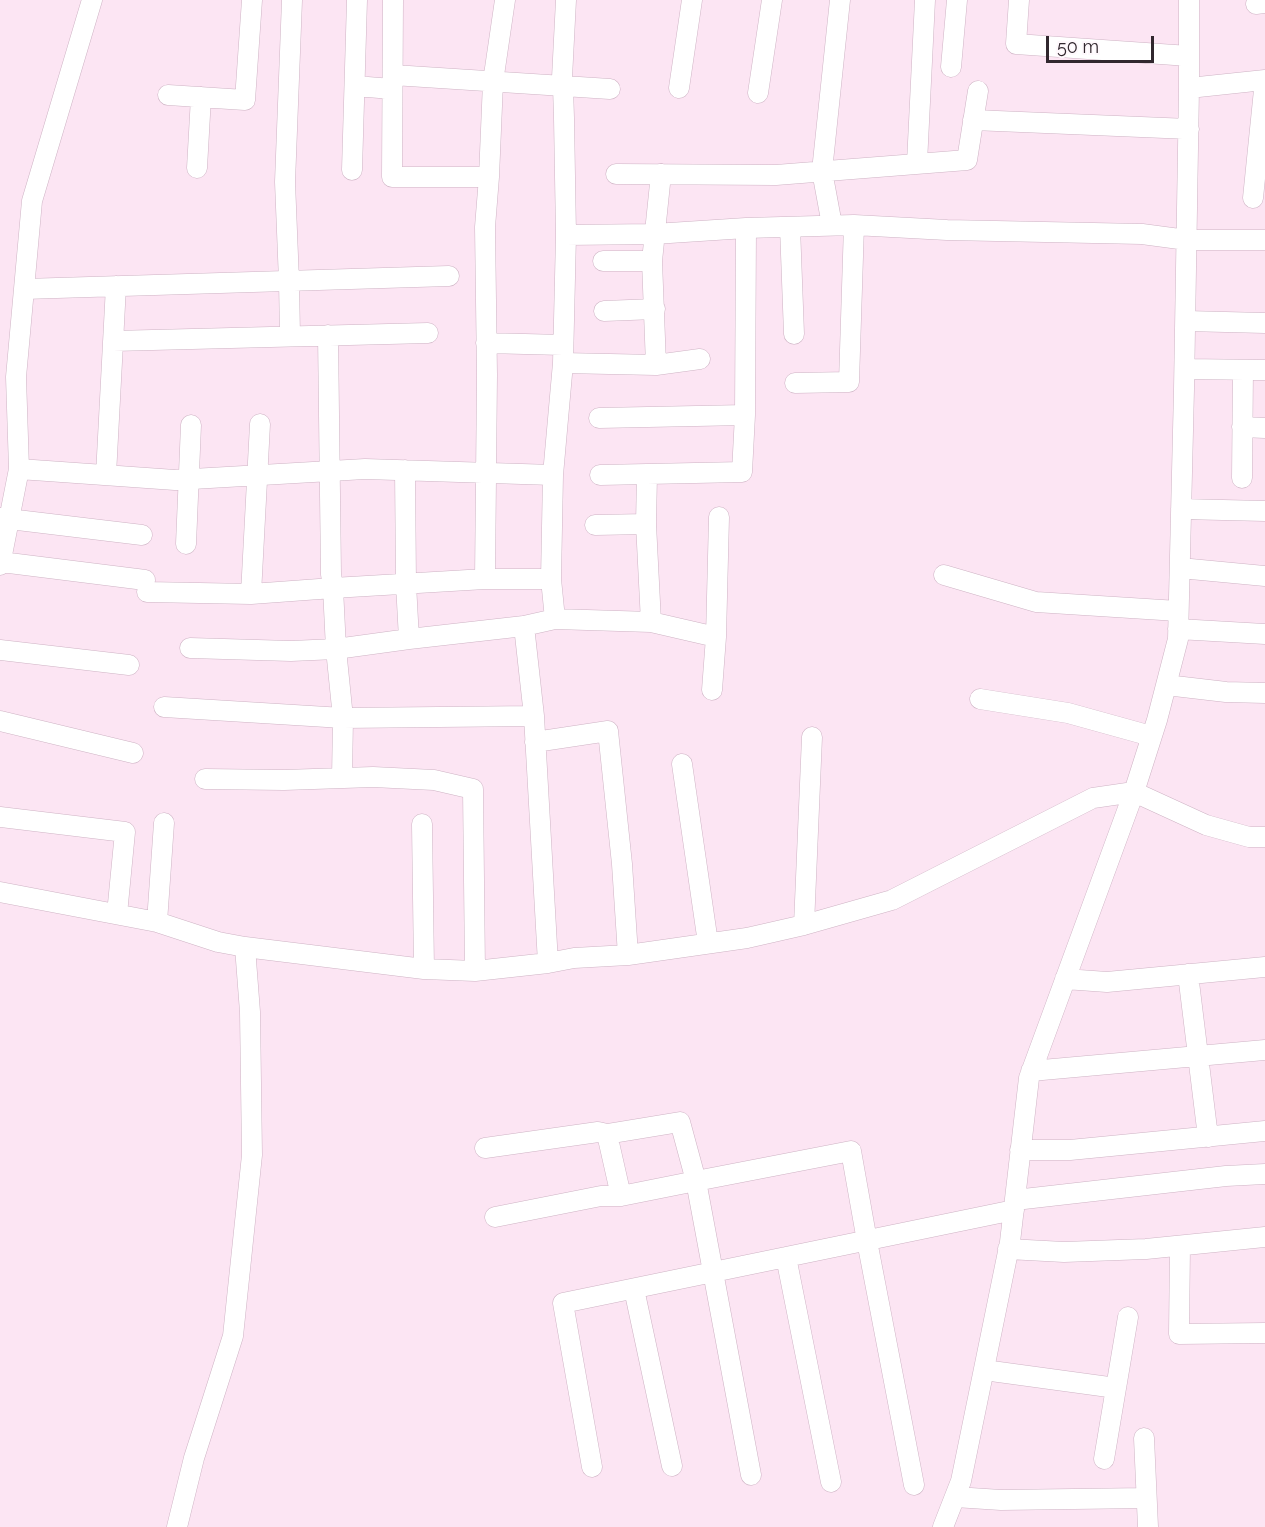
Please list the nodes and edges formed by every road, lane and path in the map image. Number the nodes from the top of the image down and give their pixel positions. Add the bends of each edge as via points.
1 (92, 0) edge
2 (252, 0) edge
3 (292, 0) edge
4 (357, 0) edge
5 (393, 0) edge
6 (505, 0) edge
7 (566, 0) edge
8 (692, 0) edge
9 (772, 0) edge
10 (840, 0) edge
11 (925, 0) edge
12 (957, 0) edge
13 (1019, 0) edge
14 (1189, 0) edge
15 (1189, 56) junction
16 (951, 67) dead end
17 (1265, 80) edge
18 (392, 82) junction
19 (493, 82) junction
20 (355, 86) junction
21 (563, 87) junction
22 (679, 88) dead end
23 (1190, 88) junction
24 (610, 89) dead end
25 (978, 91) dead end
26 (758, 93) dead end
27 (168, 95) dead end
28 (201, 97) junction
29 (973, 120) junction
30 (1189, 129) junction
31 (917, 163) junction
32 (196, 168) dead end
33 (352, 170) dead end
34 (822, 171) junction
35 (616, 174) dead end
36 (661, 174) junction
37 (489, 177) junction
38 (1253, 198) dead end
39 (832, 225) junction
40 (854, 225) junction
41 (790, 227) junction
42 (746, 228) junction
43 (654, 234) junction
44 (566, 235) junction
45 (1187, 240) junction
46 (1265, 240) edge
47 (603, 261) dead end
48 (652, 261) junction
49 (449, 276) dead end
50 (290, 281) junction
51 (116, 286) junction
52 (24, 289) junction
53 (655, 309) junction
54 (604, 311) dead end
55 (1185, 321) junction
56 (1265, 322) edge
57 (428, 333) dead end
58 (794, 334) dead end
59 (290, 336) junction
60 (328, 336) junction
61 (113, 341) junction
62 (486, 343) junction
63 (563, 354) junction
64 (700, 359) dead end
65 (656, 365) junction
66 (1185, 369) junction
67 (1243, 370) junction
68 (1265, 370) edge
69 (795, 383) dead end
70 (745, 415) junction
71 (599, 418) dead end
72 (260, 424) dead end
73 (191, 425) dead end
74 (1242, 428) junction
75 (1265, 428) edge
76 (19, 468) junction
77 (405, 470) junction
78 (328, 471) junction
79 (485, 473) junction
80 (106, 475) junction
81 (554, 475) junction
82 (600, 475) dead end
83 (647, 475) junction
84 (256, 476) junction
85 (1242, 478) dead end
86 (189, 479) junction
87 (1181, 509) junction
88 (1265, 510) edge
89 (718, 517) dead end
90 (5, 519) edge
91 (646, 524) junction
92 (595, 525) dead end
93 (142, 535) dead end
94 (186, 544) dead end
95 (0, 564) edge
96 (1180, 568) junction
97 (944, 575) dead end
98 (1265, 576) edge
99 (485, 579) junction
100 (551, 579) junction
101 (406, 584) junction
102 (333, 588) junction
103 (251, 594) junction
104 (555, 619) junction
105 (1178, 620) junction
106 (651, 622) junction
107 (524, 626) junction
108 (1265, 634) edge
109 (716, 637) junction
110 (409, 639) junction
111 (190, 648) dead end
112 (336, 649) junction
113 (0, 650) edge
114 (129, 665) dead end
115 (1166, 685) junction
116 (712, 690) dead end
117 (1265, 693) edge
118 (980, 699) dead end
119 (164, 707) dead end
120 (534, 716) junction
121 (343, 718) junction
122 (0, 721) edge
123 (1151, 735) junction
124 (812, 737) dead end
125 (535, 742) junction
126 (133, 753) dead end
127 (682, 764) dead end
128 (342, 778) junction
129 (205, 779) dead end
130 (1134, 792) junction
131 (0, 817) edge
132 (164, 823) dead end
133 (422, 824) dead end
134 (1265, 837) edge
135 (0, 892) edge
136 (117, 914) junction
137 (157, 922) junction
138 (804, 925) junction
139 (708, 943) junction
140 (245, 947) junction
141 (628, 955) junction
142 (548, 963) junction
143 (1265, 967) edge
144 (424, 969) junction
145 (475, 971) junction
146 (1188, 974) junction
147 (1065, 979) junction
148 (1265, 1050) edge
149 (1198, 1056) junction
150 (1031, 1071) junction
151 (1265, 1131) edge
152 (607, 1134) junction
153 (1208, 1137) junction
154 (484, 1148) dead end
155 (1020, 1150) junction
156 (1265, 1174) edge
157 (696, 1181) junction
158 (621, 1196) junction
159 (1014, 1205) junction
160 (495, 1217) dead end
161 (1265, 1237) edge
162 (867, 1240) junction
163 (1180, 1246) junction
164 (1008, 1249) junction
165 (786, 1257) junction
166 (713, 1272) junction
167 (633, 1288) junction
168 (1128, 1317) dead end
169 (1265, 1333) edge
170 (984, 1370) junction
171 (1116, 1388) junction
172 (1144, 1438) dead end
173 (1104, 1459) dead end
174 (672, 1466) dead end
175 (592, 1467) dead end
176 (751, 1475) dead end
177 (831, 1482) dead end
178 (914, 1485) dead end
179 (954, 1497) junction
180 (1146, 1498) junction
181 (177, 1527) edge
182 (943, 1527) edge
183 (1148, 1527) edge

1 - 52 street via 32,201
2 - 28 street via 245,100
3 - 50 street via 285,182
4 - 20 street
5 - 18 street
6 - 19 street
7 - 21 street
8 - 22 street
9 - 26 street
10 - 34 street
11 - 31 street
12 - 16 street
13 - 15 street via 1016,44
14 - 15 street
15 - 23 street
17 - 23 street
17 - 38 street
18 - 19 street
18 - 20 street
18 - 37 street via 392,177
19 - 21 street
19 - 37 street
20 - 33 street
21 - 24 street
21 - 44 street
23 - 30 street
25 - 29 street
27 - 28 street
28 - 32 street
29 - 30 street
29 - 31 street via 967,160
30 - 45 street
31 - 34 street
34 - 36 street via 776,175
34 - 39 street
35 - 36 street
36 - 43 street
37 - 62 street via 485,227
39 - 40 street
39 - 41 street
40 - 45 street via 1142,234
40 - 69 street via 849,382
41 - 42 street
41 - 58 street
42 - 43 street
42 - 70 street
43 - 44 street
43 - 48 street
44 - 63 street
45 - 46 street
45 - 55 street
47 - 48 street
48 - 53 street
49 - 50 street
50 - 51 street
50 - 59 street
51 - 52 street
51 - 61 street
52 - 76 street via 16,377
53 - 54 street
53 - 65 street
55 - 56 street
55 - 66 street
57 - 60 street
59 - 60 street
59 - 61 street
60 - 78 street
61 - 80 street
62 - 63 street
62 - 79 street
63 - 65 street
63 - 81 street
64 - 65 street
66 - 67 street
66 - 87 street
67 - 68 street
67 - 74 street
70 - 71 street
70 - 83 street via 742,472
72 - 84 street
73 - 86 street
74 - 75 street
74 - 85 street
76 - 80 street
76 - 90 street
77 - 78 street
77 - 79 street
77 - 101 street
78 - 84 street
78 - 102 street
79 - 81 street
79 - 99 street
80 - 86 street
81 - 100 street
82 - 83 street
83 - 91 street
84 - 86 street
84 - 103 street
86 - 94 street
87 - 88 street
87 - 96 street
89 - 109 street
90 - 93 street
90 - 95 street
91 - 92 street
91 - 106 street
95 - 103 street via 146,586
96 - 98 street
96 - 105 street
97 - 105 street via 1036,602
99 - 100 street
99 - 101 street
100 - 104 street
101 - 102 street
101 - 110 street
102 - 103 street
102 - 112 street
104 - 106 street
104 - 107 street
105 - 108 street
105 - 115 street via 1178,639
106 - 109 street
107 - 110 street
107 - 120 street
109 - 116 street
110 - 112 street
111 - 112 street
112 - 121 street
113 - 114 street
115 - 117 street
115 - 123 street
118 - 123 street via 1068,713
119 - 121 street
120 - 121 street
120 - 125 street
121 - 128 street
122 - 126 street
123 - 130 street
124 - 138 street
125 - 141 street via 608,731
125 - 142 street
127 - 139 street
128 - 129 street
128 - 145 street via 434,780 473,789
130 - 134 street via 1206,825 1249,837
130 - 138 street via 1093,798 892,900
130 - 147 street
131 - 136 street via 125,832
132 - 137 street
133 - 144 street
135 - 136 street
136 - 137 street
137 - 140 street
138 - 139 street
139 - 141 street
140 - 144 street
140 - 181 street via 252,1155 233,1336 194,1458
141 - 142 street
142 - 145 street
143 - 146 street
144 - 145 street
146 - 147 street via 1107,982
146 - 149 street
147 - 150 street
148 - 149 street
149 - 150 street
149 - 153 street
150 - 155 street
151 - 153 street
152 - 154 street via 598,1132
152 - 157 street via 680,1122
152 - 158 street
153 - 155 street via 1070,1150
155 - 159 street
156 - 159 street
157 - 158 street
157 - 162 street via 851,1151
157 - 166 street
158 - 160 street via 601,1196
159 - 162 street
159 - 164 street
161 - 163 street
162 - 165 street
162 - 178 street
163 - 164 street via 1064,1252
163 - 169 street via 1179,1334
164 - 170 street
165 - 166 street
165 - 177 street
166 - 167 street
166 - 176 street
167 - 174 street
167 - 175 street via 563,1303
168 - 171 street
170 - 171 street
170 - 179 street
171 - 173 street
172 - 180 street
179 - 180 street
179 - 182 street
180 - 183 street

